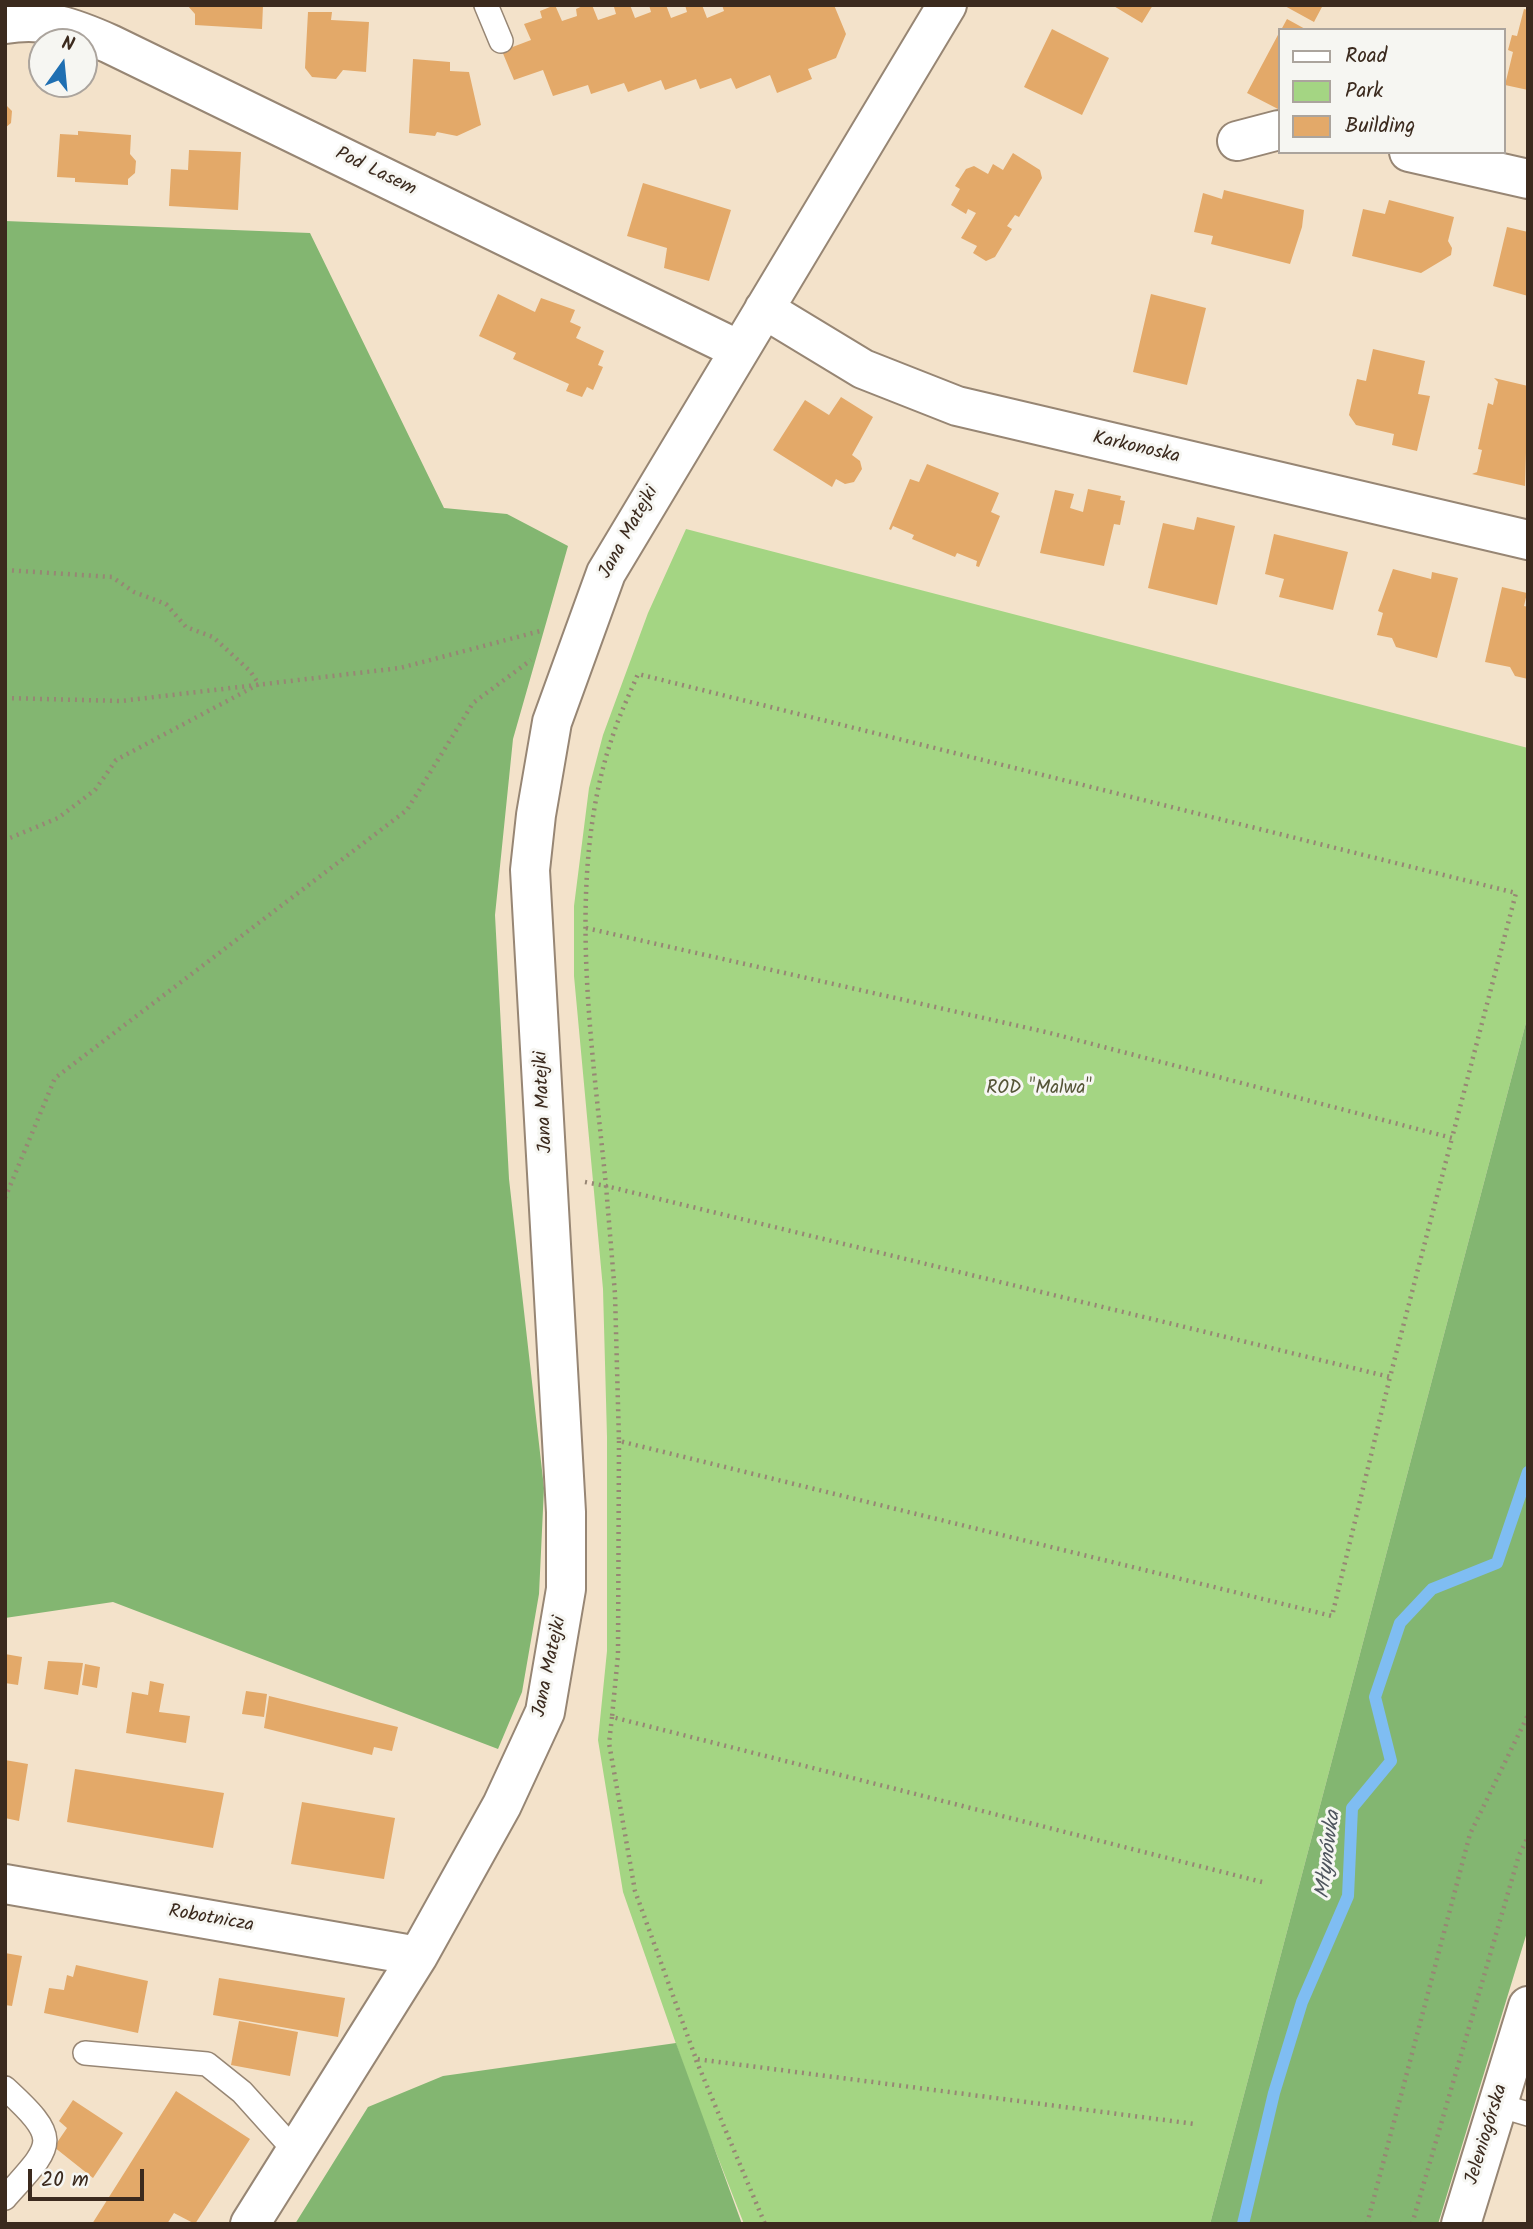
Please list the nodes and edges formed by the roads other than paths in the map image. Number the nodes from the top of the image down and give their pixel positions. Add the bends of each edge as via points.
1 (486, 5) edge
2 (947, 5) edge
3 (5, 23) edge
4 (502, 41) dead end
5 (1278, 130) edge
6 (1237, 141) dead end
7 (1418, 154) edge
8 (1528, 179) edge
9 (764, 309) junction
10 (739, 350) junction
11 (1528, 540) edge
12 (5, 1884) edge
13 (418, 1956) junction
14 (1528, 2006) edge
15 (85, 2053) dead end
16 (5, 2088) edge
17 (1513, 2109) edge
18 (296, 2152) junction
19 (5, 2198) edge
20 (250, 2224) edge
21 (1461, 2224) edge

1 - 4 lane
2 - 9 street, Jana Matejki
3 - 10 street, Pod Lasem via 65,24 110,44
5 - 6 street
7 - 8 street
9 - 10 street, Jana Matejki
9 - 11 street, Karkonoska via 863,369 957,406
10 - 13 street, Jana Matejki via 606,573 552,722 530,870 550,1176 566,1590 545,1712 502,1805
12 - 13 street, Robotnicza
13 - 18 street, Jana Matejki
14 - 17 street, Jeleniogórska
15 - 18 lane via 207,2064 242,2092
16 - 19 lane via 34,2115 46,2139 44,2155
17 - 21 street, Jeleniogórska
18 - 20 street, Jana Matejki

